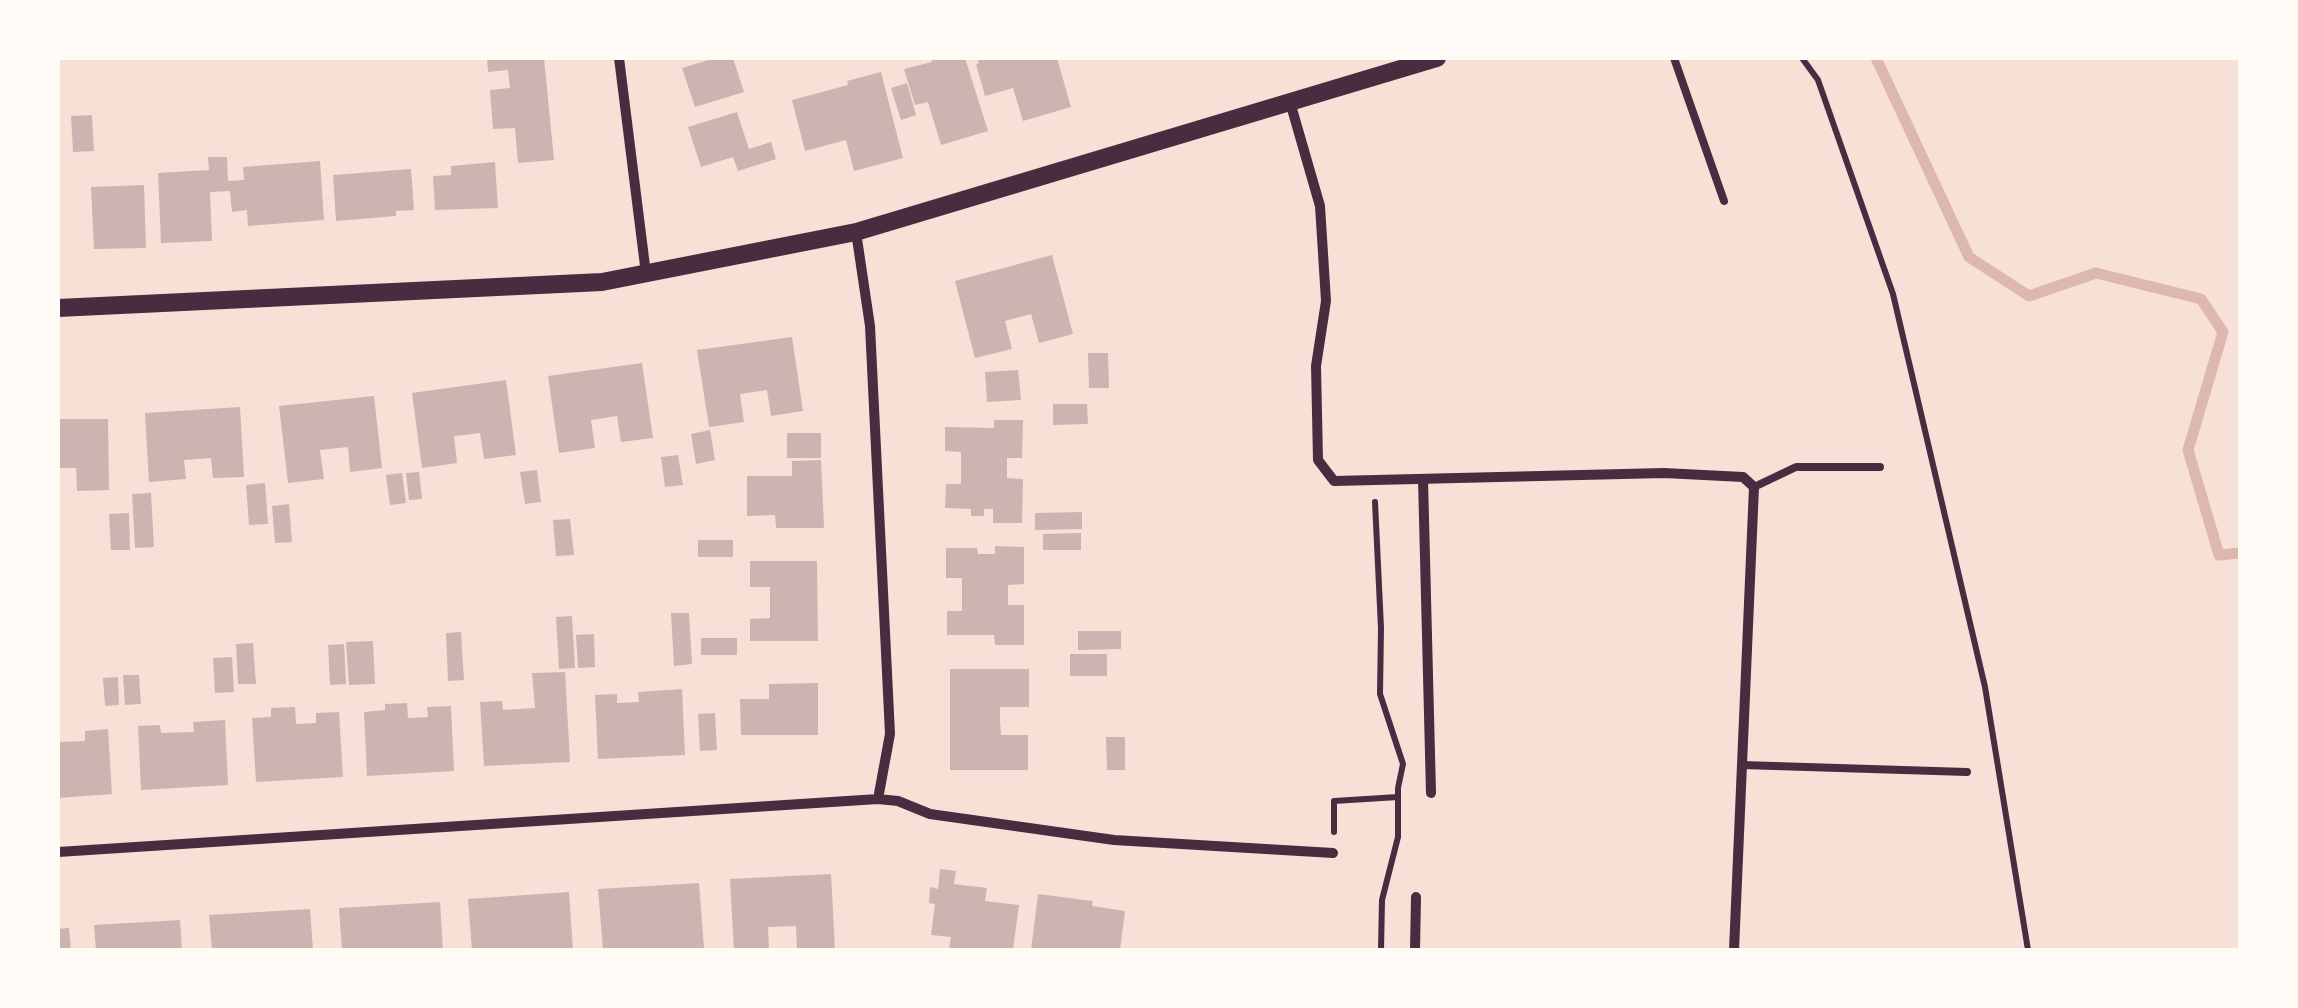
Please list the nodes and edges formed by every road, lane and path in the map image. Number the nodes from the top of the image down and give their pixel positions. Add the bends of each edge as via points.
1 (619, 58) edge
2 (1438, 58) edge
3 (1674, 58) edge
4 (1802, 58) edge
5 (1290, 102) junction
6 (1724, 201) dead end
7 (856, 232) junction
8 (646, 274) junction
9 (58, 308) edge
10 (1880, 467) dead end
11 (1423, 479) junction
12 (1374, 481) junction
13 (1754, 487) junction
14 (1742, 766) junction
15 (1967, 772) dead end
16 (1431, 793) dead end
17 (1398, 797) junction
18 (878, 799) junction
19 (58, 852) edge
20 (1333, 853) joint
21 (1416, 897) dead end
22 (1381, 950) edge
23 (1414, 950) edge
24 (1734, 950) edge
25 (2028, 950) edge

1 - 8 street
2 - 5 street
3 - 6 lane
4 - 25 path via 1818,80 1893,294 1985,688
5 - 7 street
5 - 12 street via 1320,206 1326,301 1316,366 1318,460 1334,481
7 - 8 street
7 - 18 street via 870,326 890,734
8 - 9 street via 602,282
10 - 13 lane via 1796,467
11 - 12 street
11 - 13 street via 1664,473 1743,477
11 - 16 street
12 - 17 path via 1380,694 1403,764
13 - 14 street
14 - 15 lane
14 - 24 street
17 - 20 path via 1334,801
17 - 22 path
18 - 19 street
18 - 20 street via 930,814 1114,840
21 - 23 street

